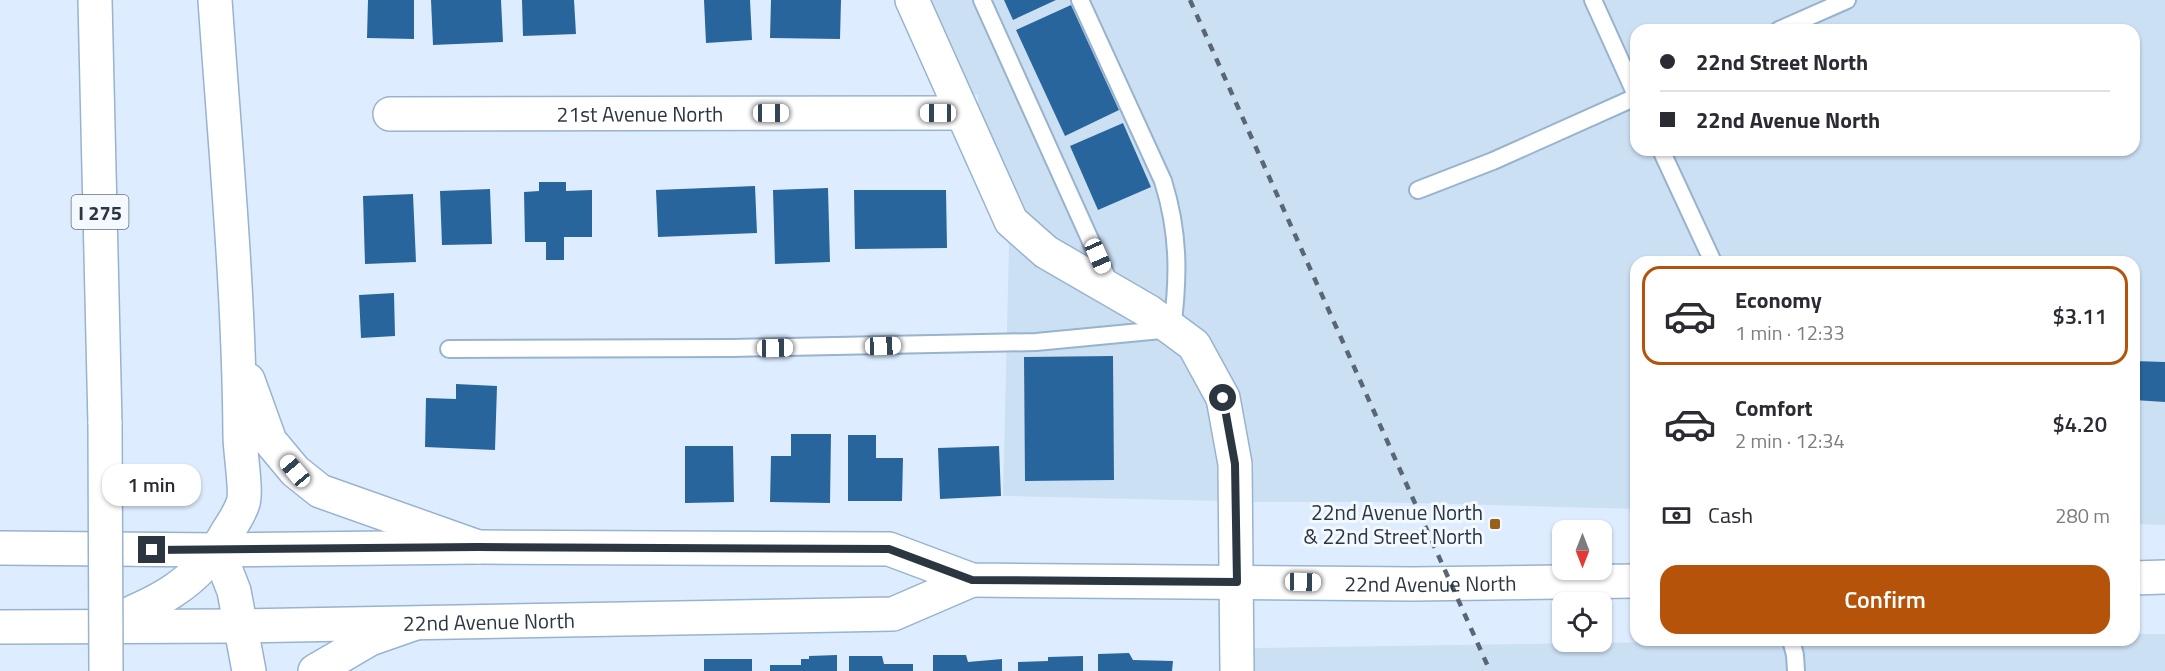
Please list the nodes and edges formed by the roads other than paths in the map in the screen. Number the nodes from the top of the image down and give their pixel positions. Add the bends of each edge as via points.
1 (95, 0) edge
2 (215, 0) edge
3 (912, 0) edge
4 (982, 0) edge
5 (1080, 0) edge
6 (1593, 0) edge
7 (1847, 0) edge
8 (1793, 24) edge
9 (1630, 83) edge
10 (1630, 100) edge
11 (962, 113) junction
12 (390, 114) dead end
13 (1664, 156) edge
14 (1418, 190) dead end
15 (1710, 256) edge
16 (1114, 292) junction
17 (1172, 329) junction
18 (449, 349) dead end
19 (240, 355) junction
20 (478, 547) junction
21 (0, 548) edge
22 (218, 550) junction
23 (2165, 577) edge
24 (2140, 578) edge
25 (972, 580) junction
26 (1630, 581) edge
27 (1237, 582) junction
28 (413, 624) junction
29 (242, 626) junction
30 (0, 627) edge
31 (96, 627) junction
32 (1793, 646) edge
33 (106, 671) edge
34 (249, 671) edge
35 (315, 671) edge
36 (1237, 671) edge
37 (1796, 671) edge

1 - 33 main road, I 275, bridge via 105,424
2 - 19 main road
3 - 11 main road
4 - 16 lane
5 - 17 lane via 1163,181 1171,207 1177,243
6 - 9 lane
7 - 8 lane
10 - 14 lane
11 - 12 main road, 21st Avenue North
11 - 16 main road via 1011,221 1046,252
13 - 15 lane
16 - 17 main road
17 - 18 lane via 1036,342
17 - 27 main road via 1194,345 1223,398 1235,464
19 - 20 main road via 270,441 295,471 320,491
19 - 22 main road via 244,501
20 - 22 main road, 22nd Avenue North
20 - 25 main road, 22nd Avenue North via 889,549
21 - 22 main road, 22nd Avenue North
22 - 29 main road
22 - 31 main road via 199,572 169,595
23 - 24 main road
25 - 27 main road, 22nd Avenue North
25 - 28 main road, 22nd Avenue North via 893,614
26 - 27 main road, 22nd Avenue North
27 - 36 main road
28 - 29 main road, 22nd Avenue North
28 - 35 main road via 370,639
29 - 31 main road, 22nd Avenue North
29 - 34 main road
30 - 31 main road, 22nd Avenue North
32 - 37 lane

